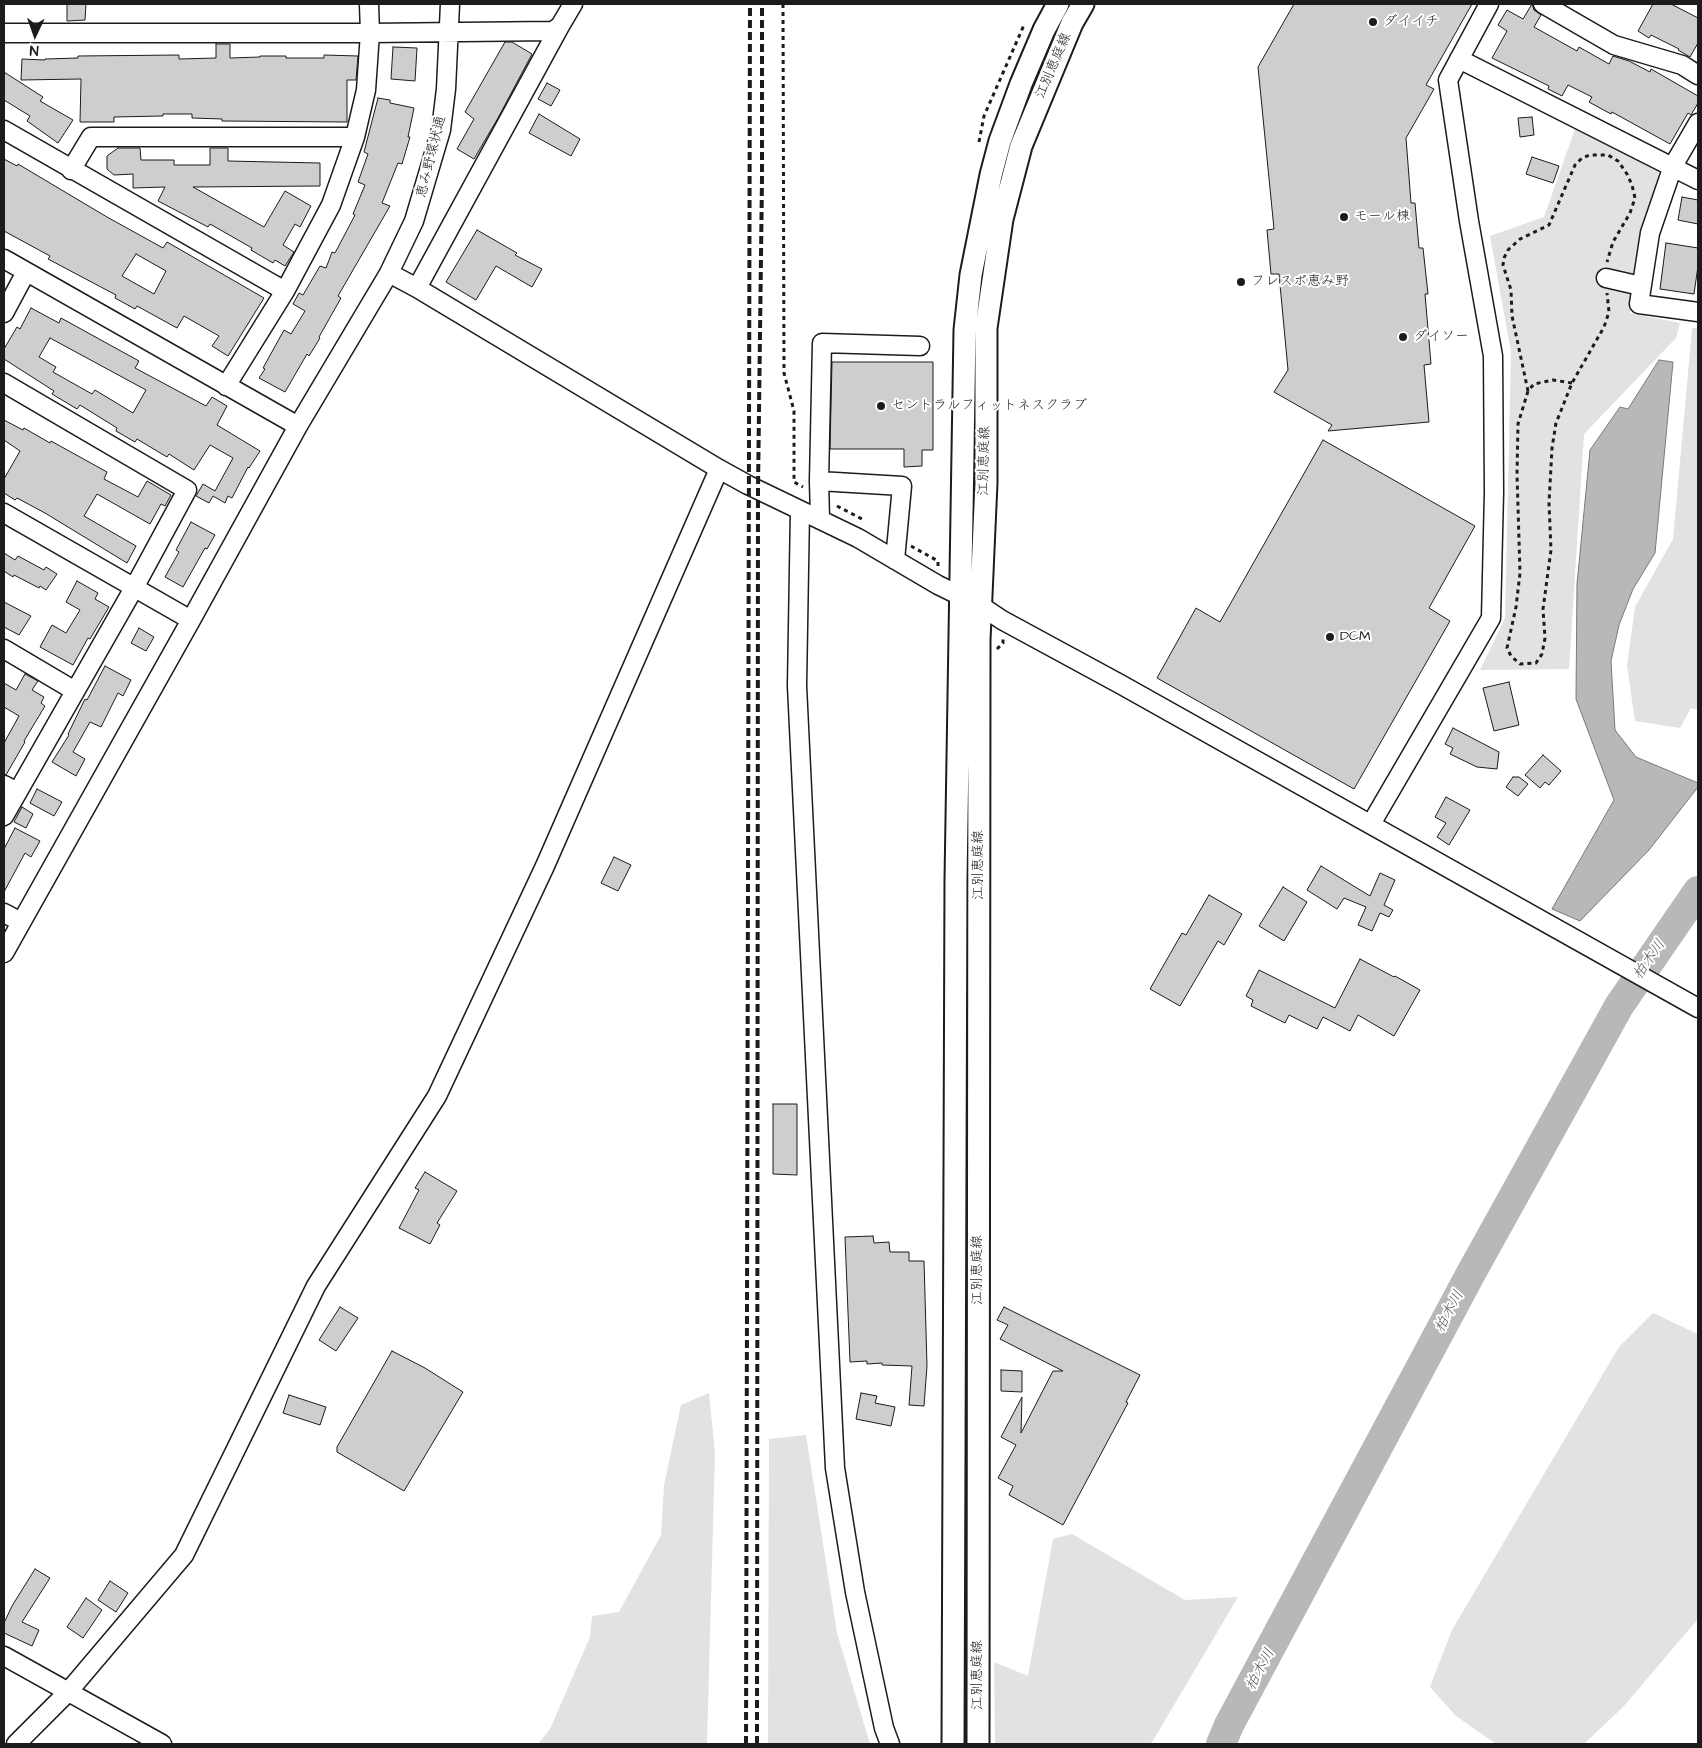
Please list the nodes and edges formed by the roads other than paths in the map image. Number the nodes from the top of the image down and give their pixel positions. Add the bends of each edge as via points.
1 (369, 4) edge
2 (450, 4) edge
3 (573, 4) edge
4 (1058, 4) edge
5 (1083, 4) edge
6 (1489, 4) edge
7 (1543, 4) edge
8 (560, 26) junction
9 (4, 33) edge
10 (370, 33) junction
11 (450, 33) junction
12 (1459, 59) junction
13 (1698, 76) edge
14 (1698, 123) edge
15 (4, 130) edge
16 (355, 137) junction
17 (1673, 166) junction
18 (71, 170) junction
19 (1698, 180) edge
20 (4, 259) edge
21 (26, 272) junction
22 (389, 273) junction
23 (1606, 278) road end
24 (1641, 286) junction
25 (417, 288) junction
26 (285, 291) junction
27 (1698, 312) edge
28 (4, 313) edge
29 (920, 346) dead end
30 (4, 383) edge
31 (226, 386) junction
32 (298, 426) junction
33 (720, 469) junction
34 (819, 489) junction
35 (800, 510) junction
36 (4, 513) edge
37 (820, 520) junction
38 (895, 560) junction
39 (134, 588) junction
40 (961, 595) junction
41 (981, 606) junction
42 (191, 620) junction
43 (4, 649) edge
44 (75, 691) junction
45 (10, 788) edge
46 (4, 816) edge
47 (1371, 824) junction
48 (4, 913) edge
49 (21, 922) junction
50 (4, 953) edge
51 (1698, 1008) edge
52 (4, 1656) edge
53 (68, 1692) junction
54 (16, 1744) edge
55 (162, 1744) edge
56 (890, 1744) edge
57 (953, 1744) edge
58 (978, 1744) edge

1 - 10 street
2 - 11 street, 恵み野環状通
3 - 8 street
4 - 40 main road, 江別恵庭線 via 1021,84 1000,141 971,275 965,330
5 - 41 main road, 江別恵庭線 via 1021,146 1002,219 986,328 986,470
6 - 12 street
7 - 13 street via 1614,45 1682,65
8 - 11 street via 553,30
8 - 25 street
9 - 10 street
10 - 11 street
10 - 16 street via 366,90
11 - 22 street, 恵み野環状通 via 441,130 414,221
12 - 17 street
12 - 47 street via 1448,80 1469,222 1494,356 1491,618
14 - 17 street
15 - 18 street
16 - 18 street via 91,137
16 - 26 street via 331,205
17 - 19 street
17 - 24 street via 1650,233
18 - 26 street
20 - 21 street
21 - 28 street
21 - 31 street
22 - 25 street
22 - 32 street, 恵み野環状通
23 - 24 street
24 - 27 street via 1639,304
25 - 33 street
26 - 31 street
29 - 34 street via 822,343
30 - 39 street via 187,490
31 - 32 street
32 - 42 street, 恵み野環状通
33 - 35 street
33 - 53 street via 544,866 437,1096 316,1286 184,1555
34 - 37 street
34 - 38 street via 902,486
35 - 37 street
35 - 56 street via 797,686 835,1468 855,1592
36 - 39 street
37 - 38 street
38 - 40 street
39 - 42 street
39 - 44 street
40 - 41 street
40 - 57 main road, 江別恵庭線 via 956,888
41 - 47 street
41 - 58 main road, 江別恵庭線
42 - 49 street, 恵み野環状通
43 - 44 street
44 - 45 street
45 - 46 street
47 - 51 street
48 - 49 street
49 - 50 street, 恵み野環状通
52 - 53 street
53 - 54 street
53 - 55 street

